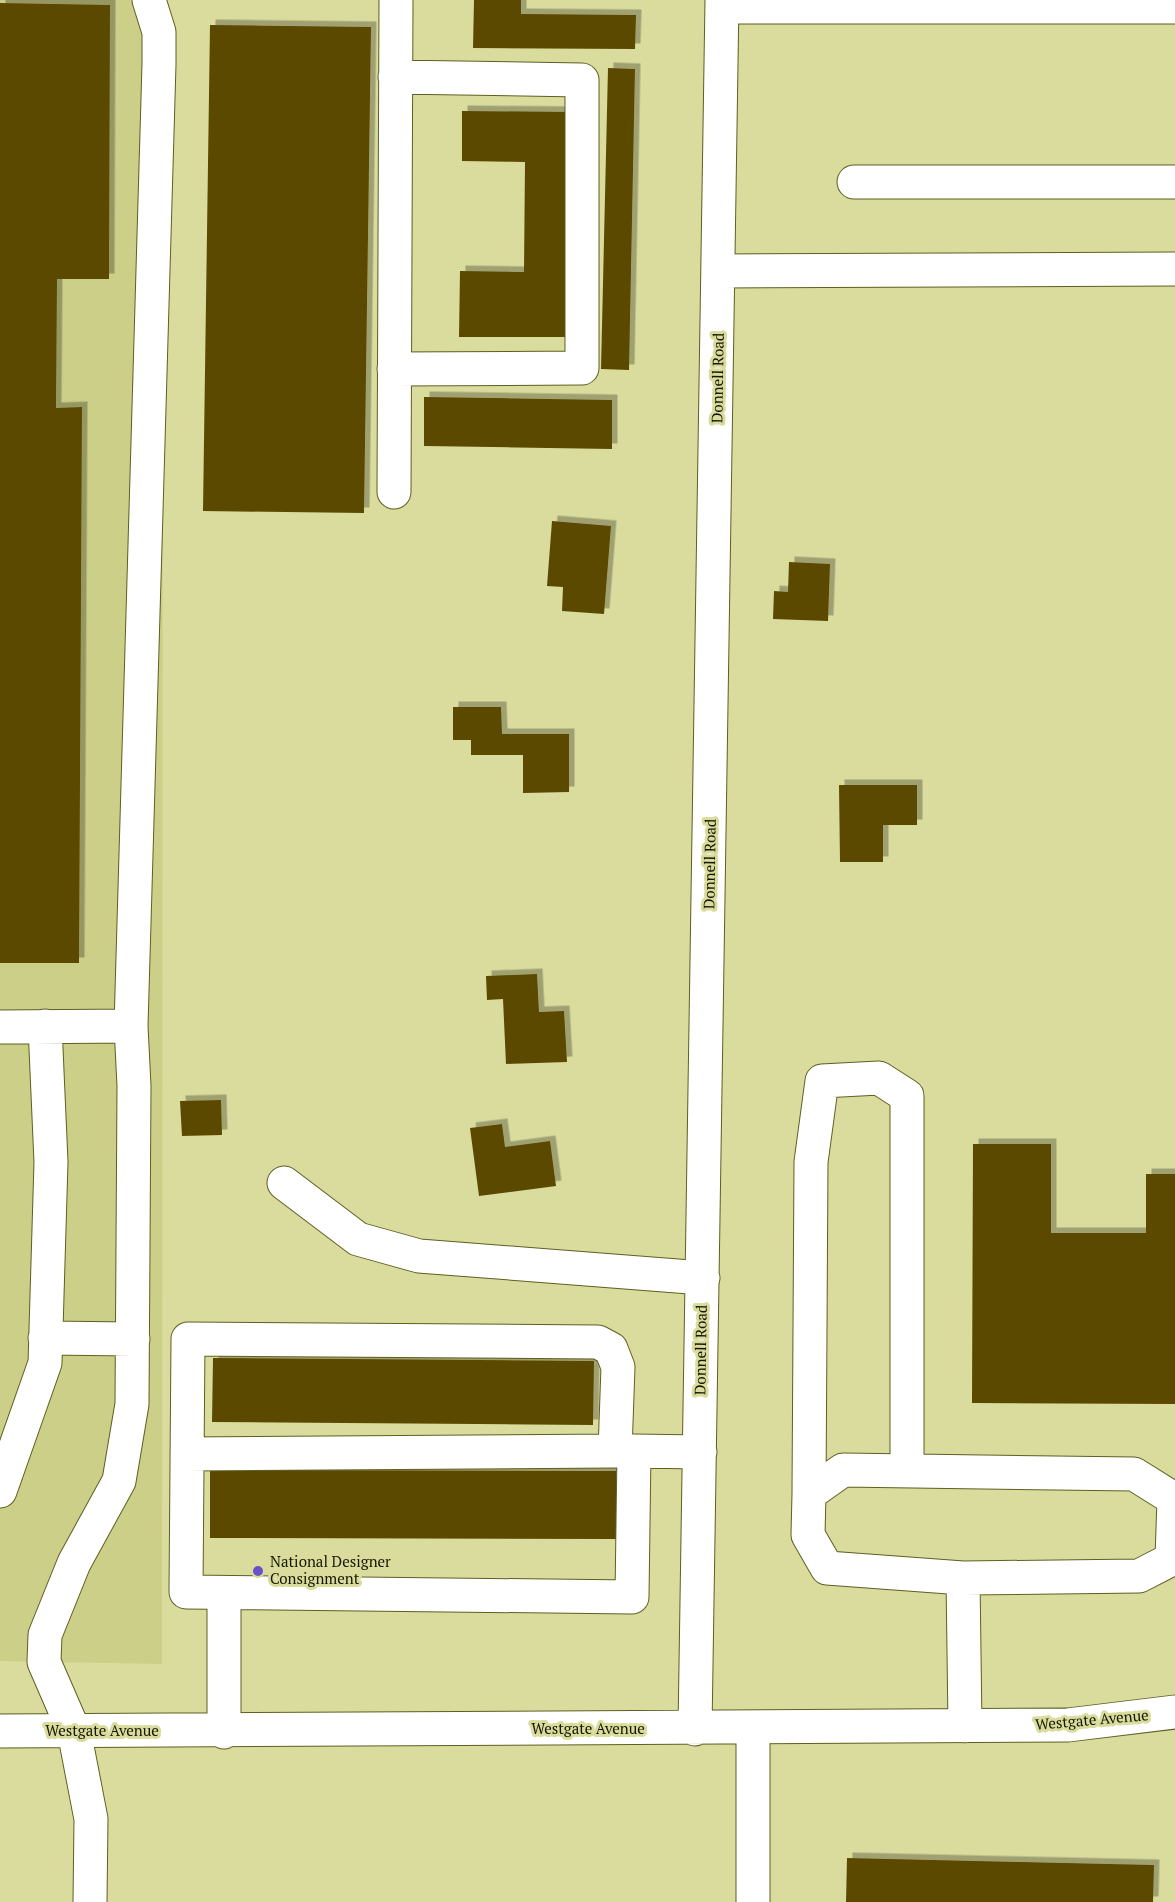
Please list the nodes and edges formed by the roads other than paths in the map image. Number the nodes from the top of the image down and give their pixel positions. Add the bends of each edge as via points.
1 (149, 0) edge
2 (396, 0) edge
3 (722, 4) edge
4 (1175, 7) edge
5 (395, 77) junction
6 (854, 182) dead end
7 (1175, 182) edge
8 (1175, 269) edge
9 (720, 271) junction
10 (394, 369) junction
11 (394, 492) dead end
12 (45, 1026) junction
13 (131, 1026) junction
14 (0, 1027) edge
15 (284, 1183) dead end
16 (703, 1278) junction
17 (45, 1338) junction
18 (133, 1339) junction
19 (625, 1451) junction
20 (700, 1452) junction
21 (187, 1454) junction
22 (907, 1470) junction
23 (0, 1491) edge
24 (809, 1494) junction
25 (963, 1578) junction
26 (224, 1593) junction
27 (1175, 1712) edge
28 (965, 1726) junction
29 (753, 1728) junction
30 (695, 1729) junction
31 (0, 1731) edge
32 (74, 1731) junction
33 (224, 1731) junction
34 (90, 1902) edge
35 (753, 1902) edge

1 - 13 street via 159,32 159,64
2 - 5 street
3 - 4 street
3 - 9 street, Donnell Road
5 - 10 street
5 - 10 street via 582,80 582,368
6 - 7 street
8 - 9 street
9 - 16 street, Donnell Road
10 - 11 street
12 - 13 street
12 - 14 street
12 - 17 street via 51,1162
13 - 18 street
15 - 16 street via 358,1239 419,1256
16 - 20 street, Donnell Road
17 - 18 street
17 - 23 street via 45,1363
18 - 32 street via 132,1404 119,1481 74,1563 45,1635 44,1662
19 - 20 street
19 - 21 street
19 - 21 street via 618,1367 611,1349 598,1342 188,1339
19 - 26 street via 632,1597
20 - 30 street, Donnell Road
21 - 26 street via 186,1592
22 - 24 street via 843,1470
22 - 24 street via 907,1096 879,1078 822,1081 812,1162
22 - 25 street via 1134,1474 1174,1499 1172,1559 1138,1576
24 - 25 street via 807,1535 827,1568
25 - 28 street
26 - 33 street
27 - 28 street, Westgate Avenue via 1068,1725
28 - 29 street, Westgate Avenue
29 - 30 street, Westgate Avenue
29 - 35 street
30 - 33 street, Westgate Avenue
31 - 32 street, Westgate Avenue
32 - 33 street, Westgate Avenue
32 - 34 street via 91,1819

